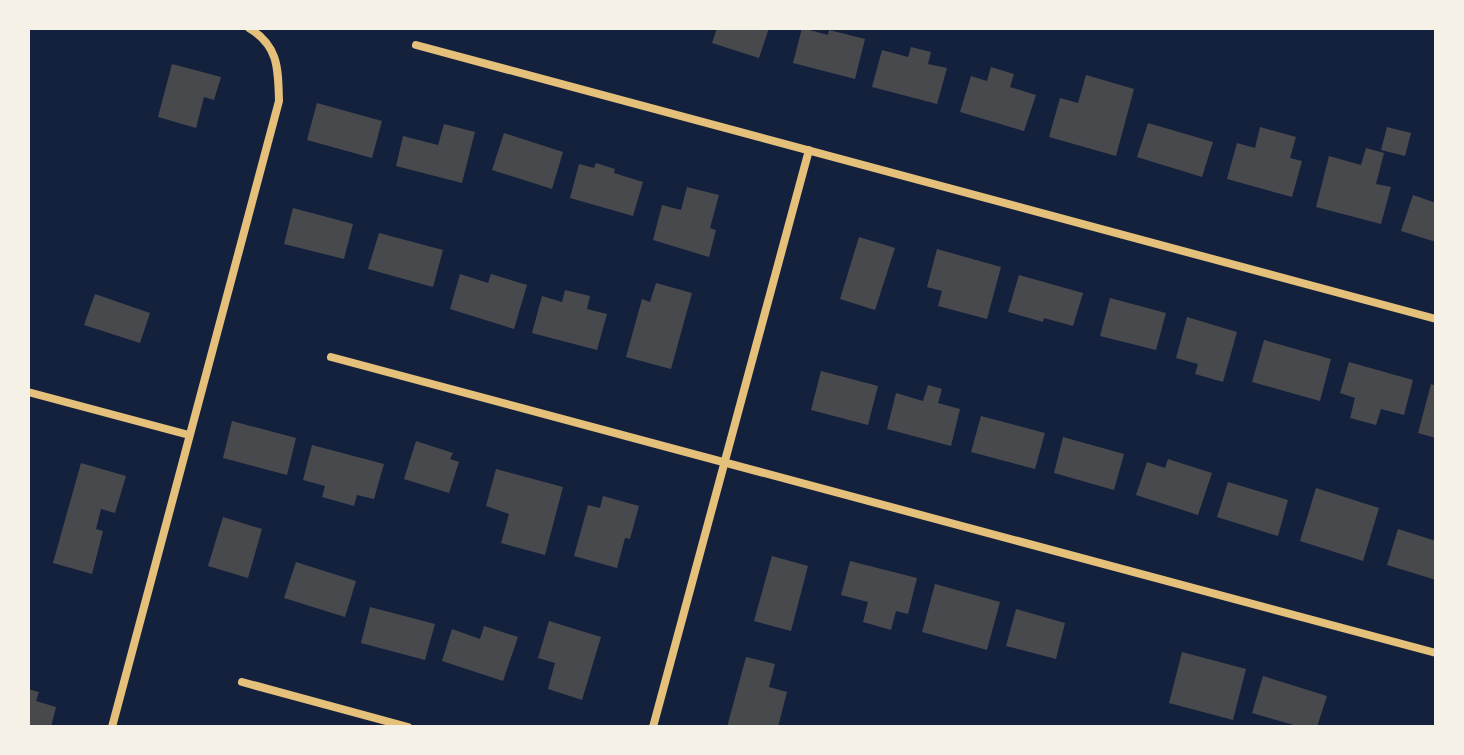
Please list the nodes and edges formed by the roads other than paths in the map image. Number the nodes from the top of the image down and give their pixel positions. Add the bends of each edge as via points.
1 (249, 28) edge
2 (416, 45) dead end
3 (809, 150) junction
4 (1436, 319) edge
5 (331, 357) dead end
6 (28, 392) edge
7 (189, 435) junction
8 (725, 462) junction
9 (1436, 653) edge
10 (242, 682) dead end
11 (112, 727) edge
12 (408, 727) edge
13 (653, 727) edge

1 - 7 street via 272,47 279,101
2 - 3 street
3 - 4 street
3 - 8 street
5 - 8 street
6 - 7 street
7 - 11 street
8 - 9 street
8 - 13 street
10 - 12 street

